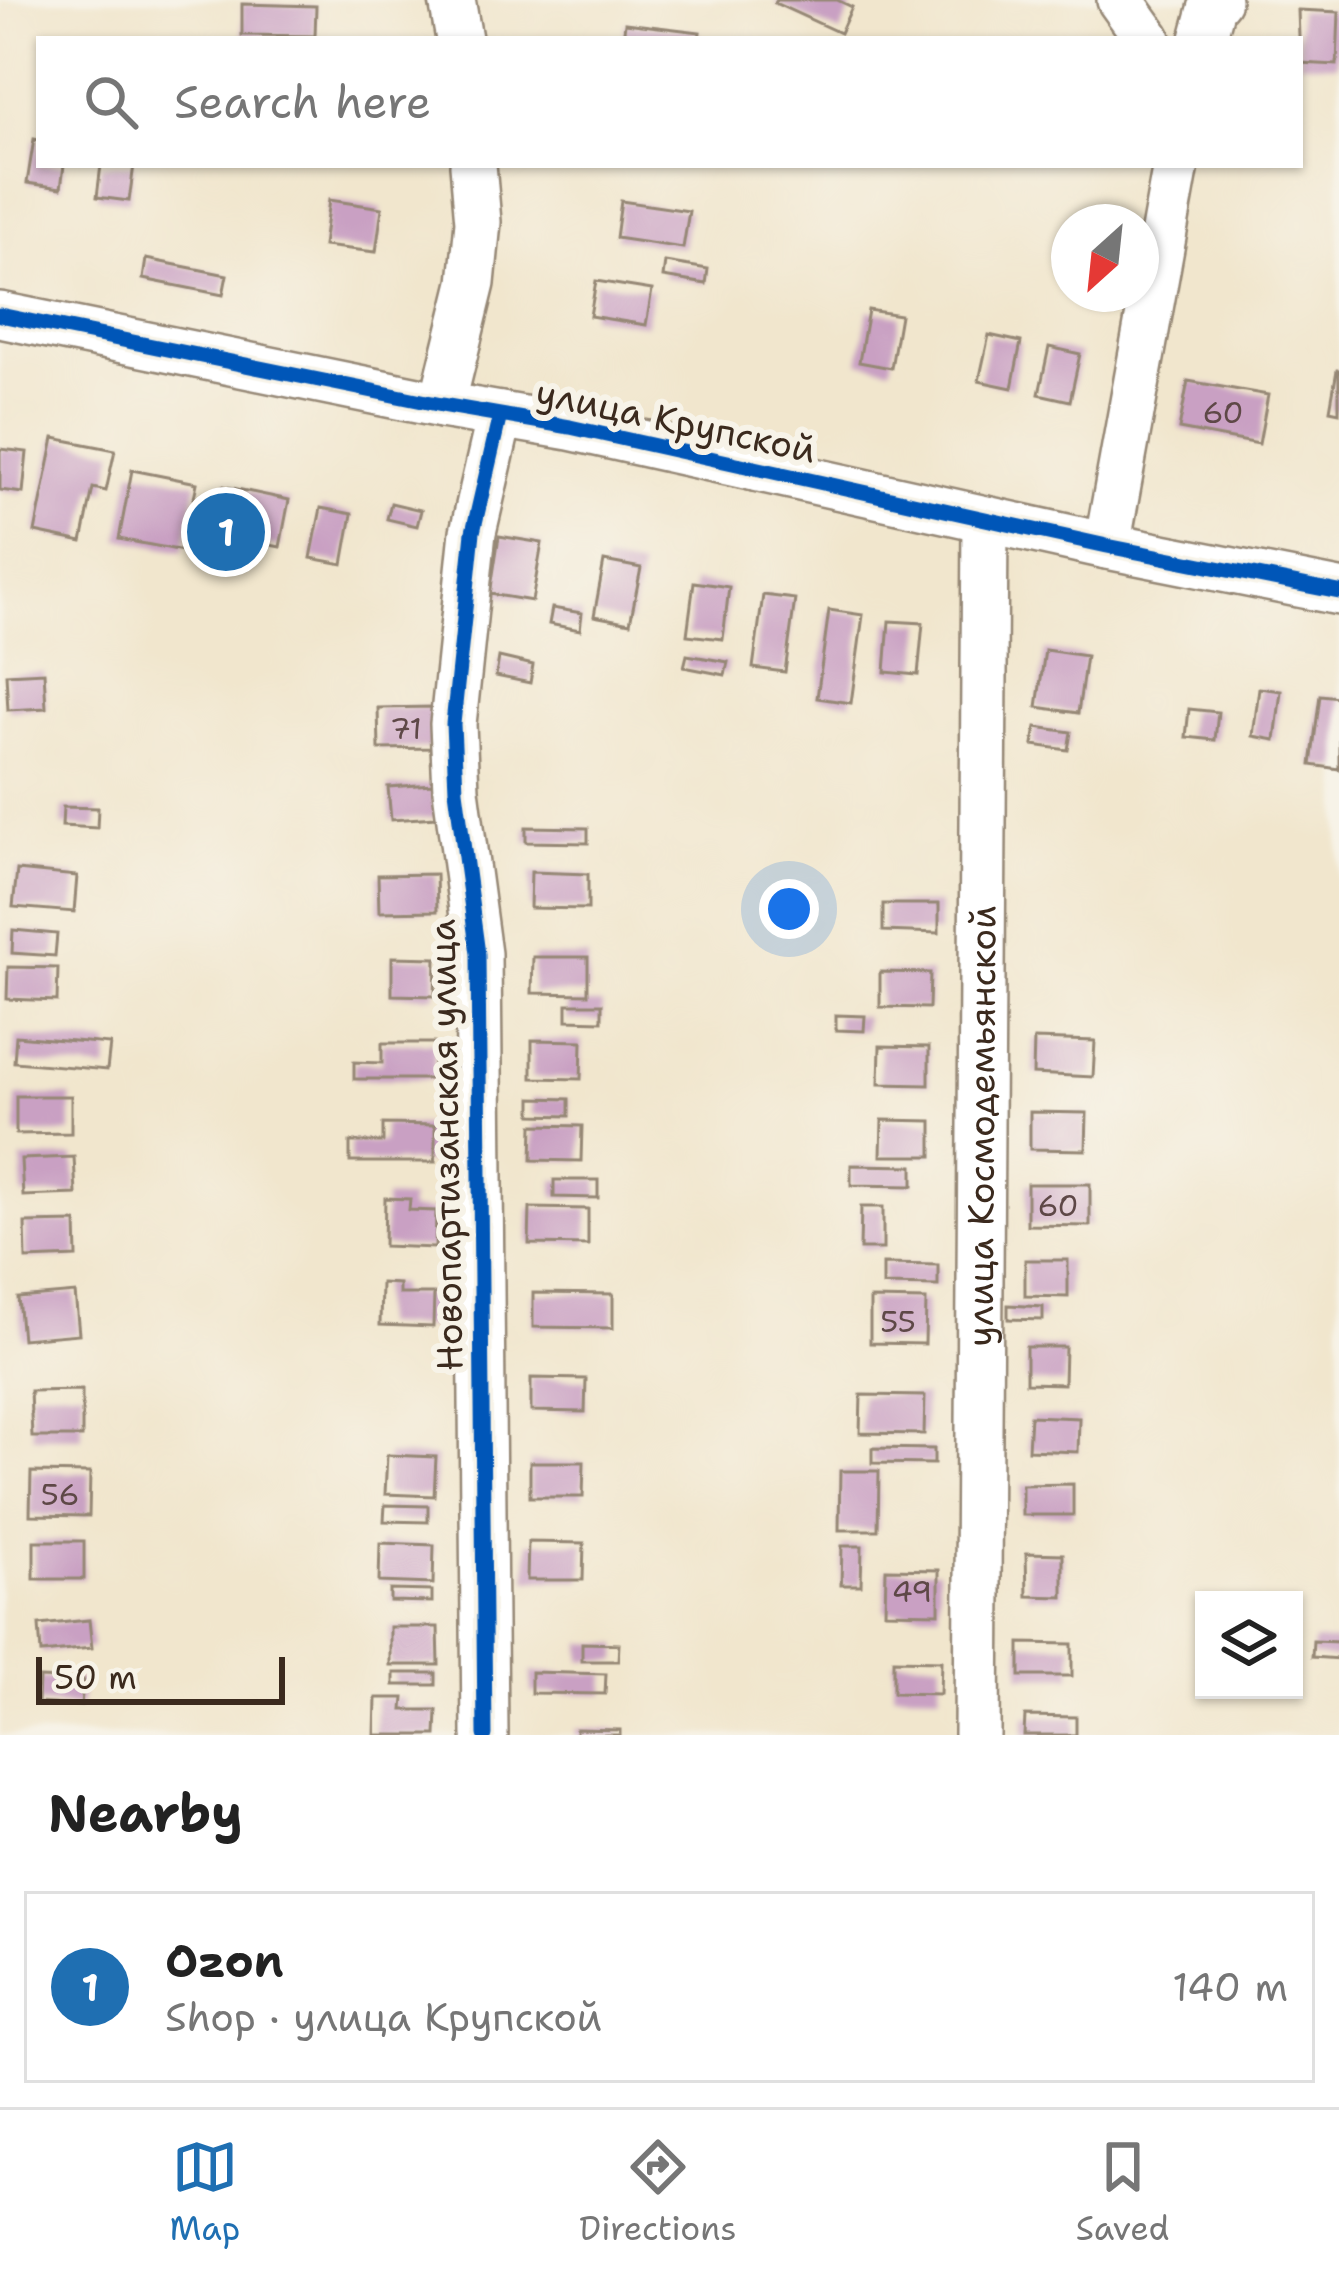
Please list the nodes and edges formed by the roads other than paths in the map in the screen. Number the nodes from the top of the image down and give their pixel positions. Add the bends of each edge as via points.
1 (452, 0) edge
2 (1120, 0) edge
3 (1218, 0) edge
4 (458, 36) edge
5 (1146, 36) edge
6 (1204, 36) edge
7 (473, 168) edge
8 (1175, 168) edge
9 (0, 315) edge
10 (442, 405) junction
11 (500, 415) junction
12 (986, 519) junction
13 (1107, 546) junction
14 (1339, 592) edge
15 (485, 1735) edge
16 (977, 1735) edge

1 - 4 street
2 - 5 street
3 - 6 street
7 - 10 street via 472,283
8 - 13 street
9 - 10 street, улица Крупской
10 - 11 street, улица Крупской
11 - 12 street, улица Крупской
11 - 15 street, Новопартизанская улица via 472,532 453,724 478,954
12 - 13 street, улица Крупской
12 - 16 street, улица Космодемьянской
13 - 14 street, улица Крупской

